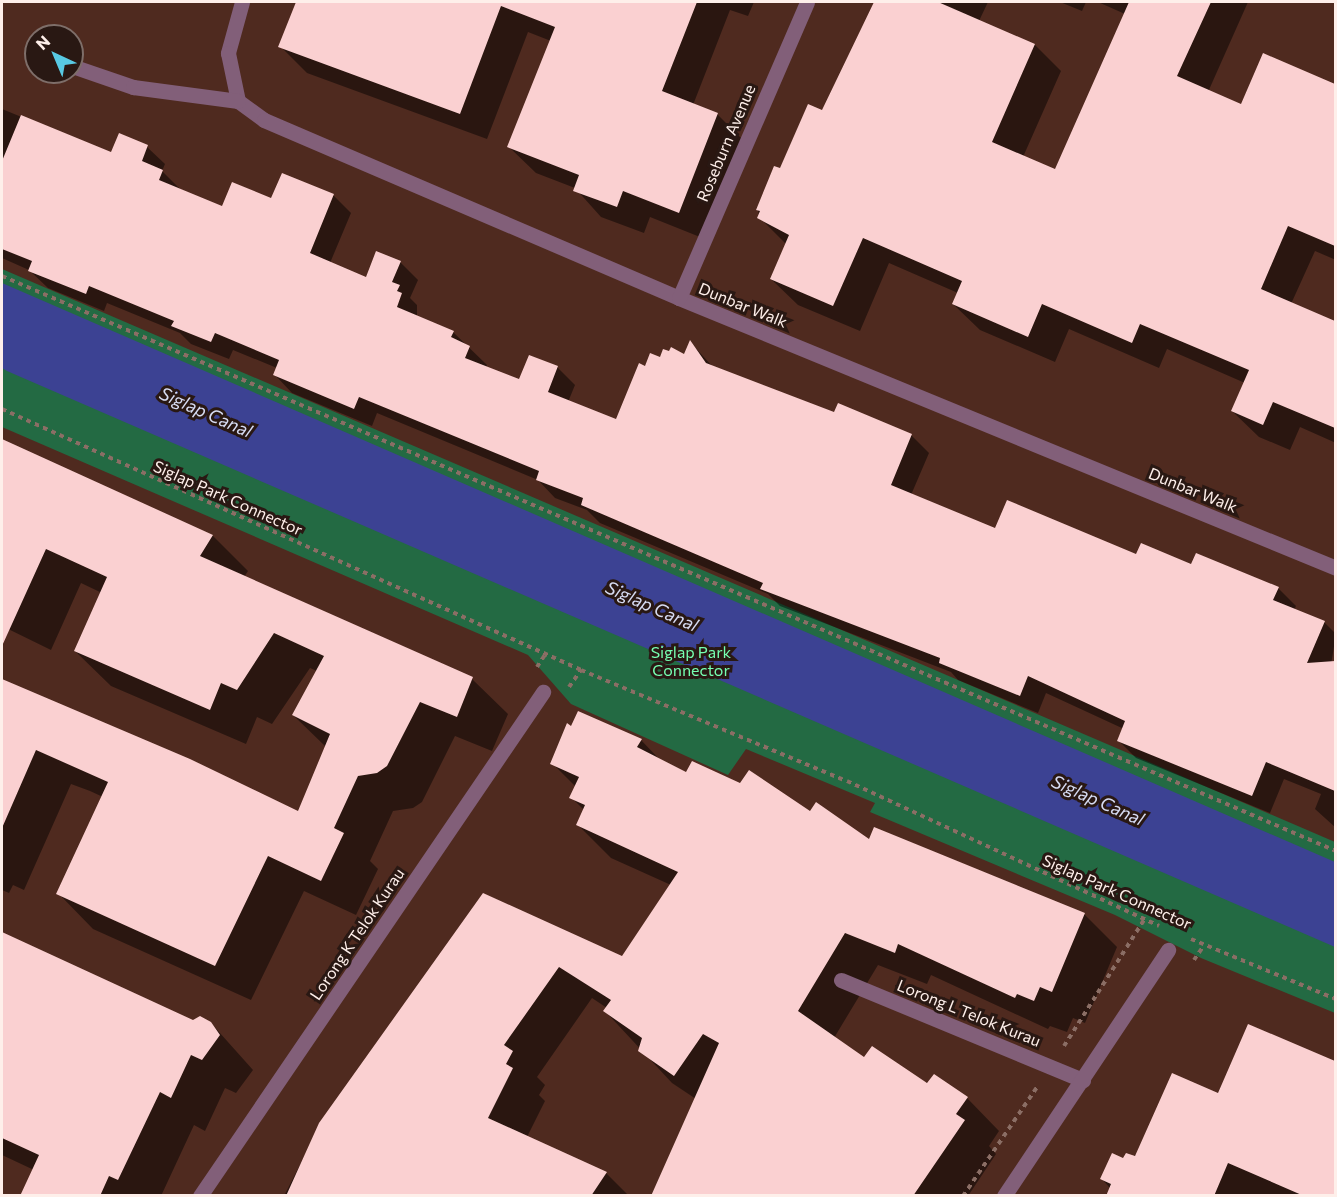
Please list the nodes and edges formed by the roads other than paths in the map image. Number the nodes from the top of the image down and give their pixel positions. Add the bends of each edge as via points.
1 (242, 2) edge
2 (807, 2) edge
3 (84, 70) edge
4 (238, 101) junction
5 (679, 298) junction
6 (1335, 568) edge
7 (543, 692) dead end
8 (1168, 950) dead end
9 (841, 980) dead end
10 (1083, 1080) junction
11 (200, 1196) edge
12 (1004, 1196) edge

1 - 4 street via 228,53
2 - 5 street, Roseburn Avenue
3 - 4 street via 133,87
4 - 5 street, Dunbar Walk via 264,120
5 - 6 street, Dunbar Walk
7 - 11 street, Lorong K Telok Kurau
8 - 10 street
9 - 10 street, Lorong L Telok Kurau
10 - 12 street

